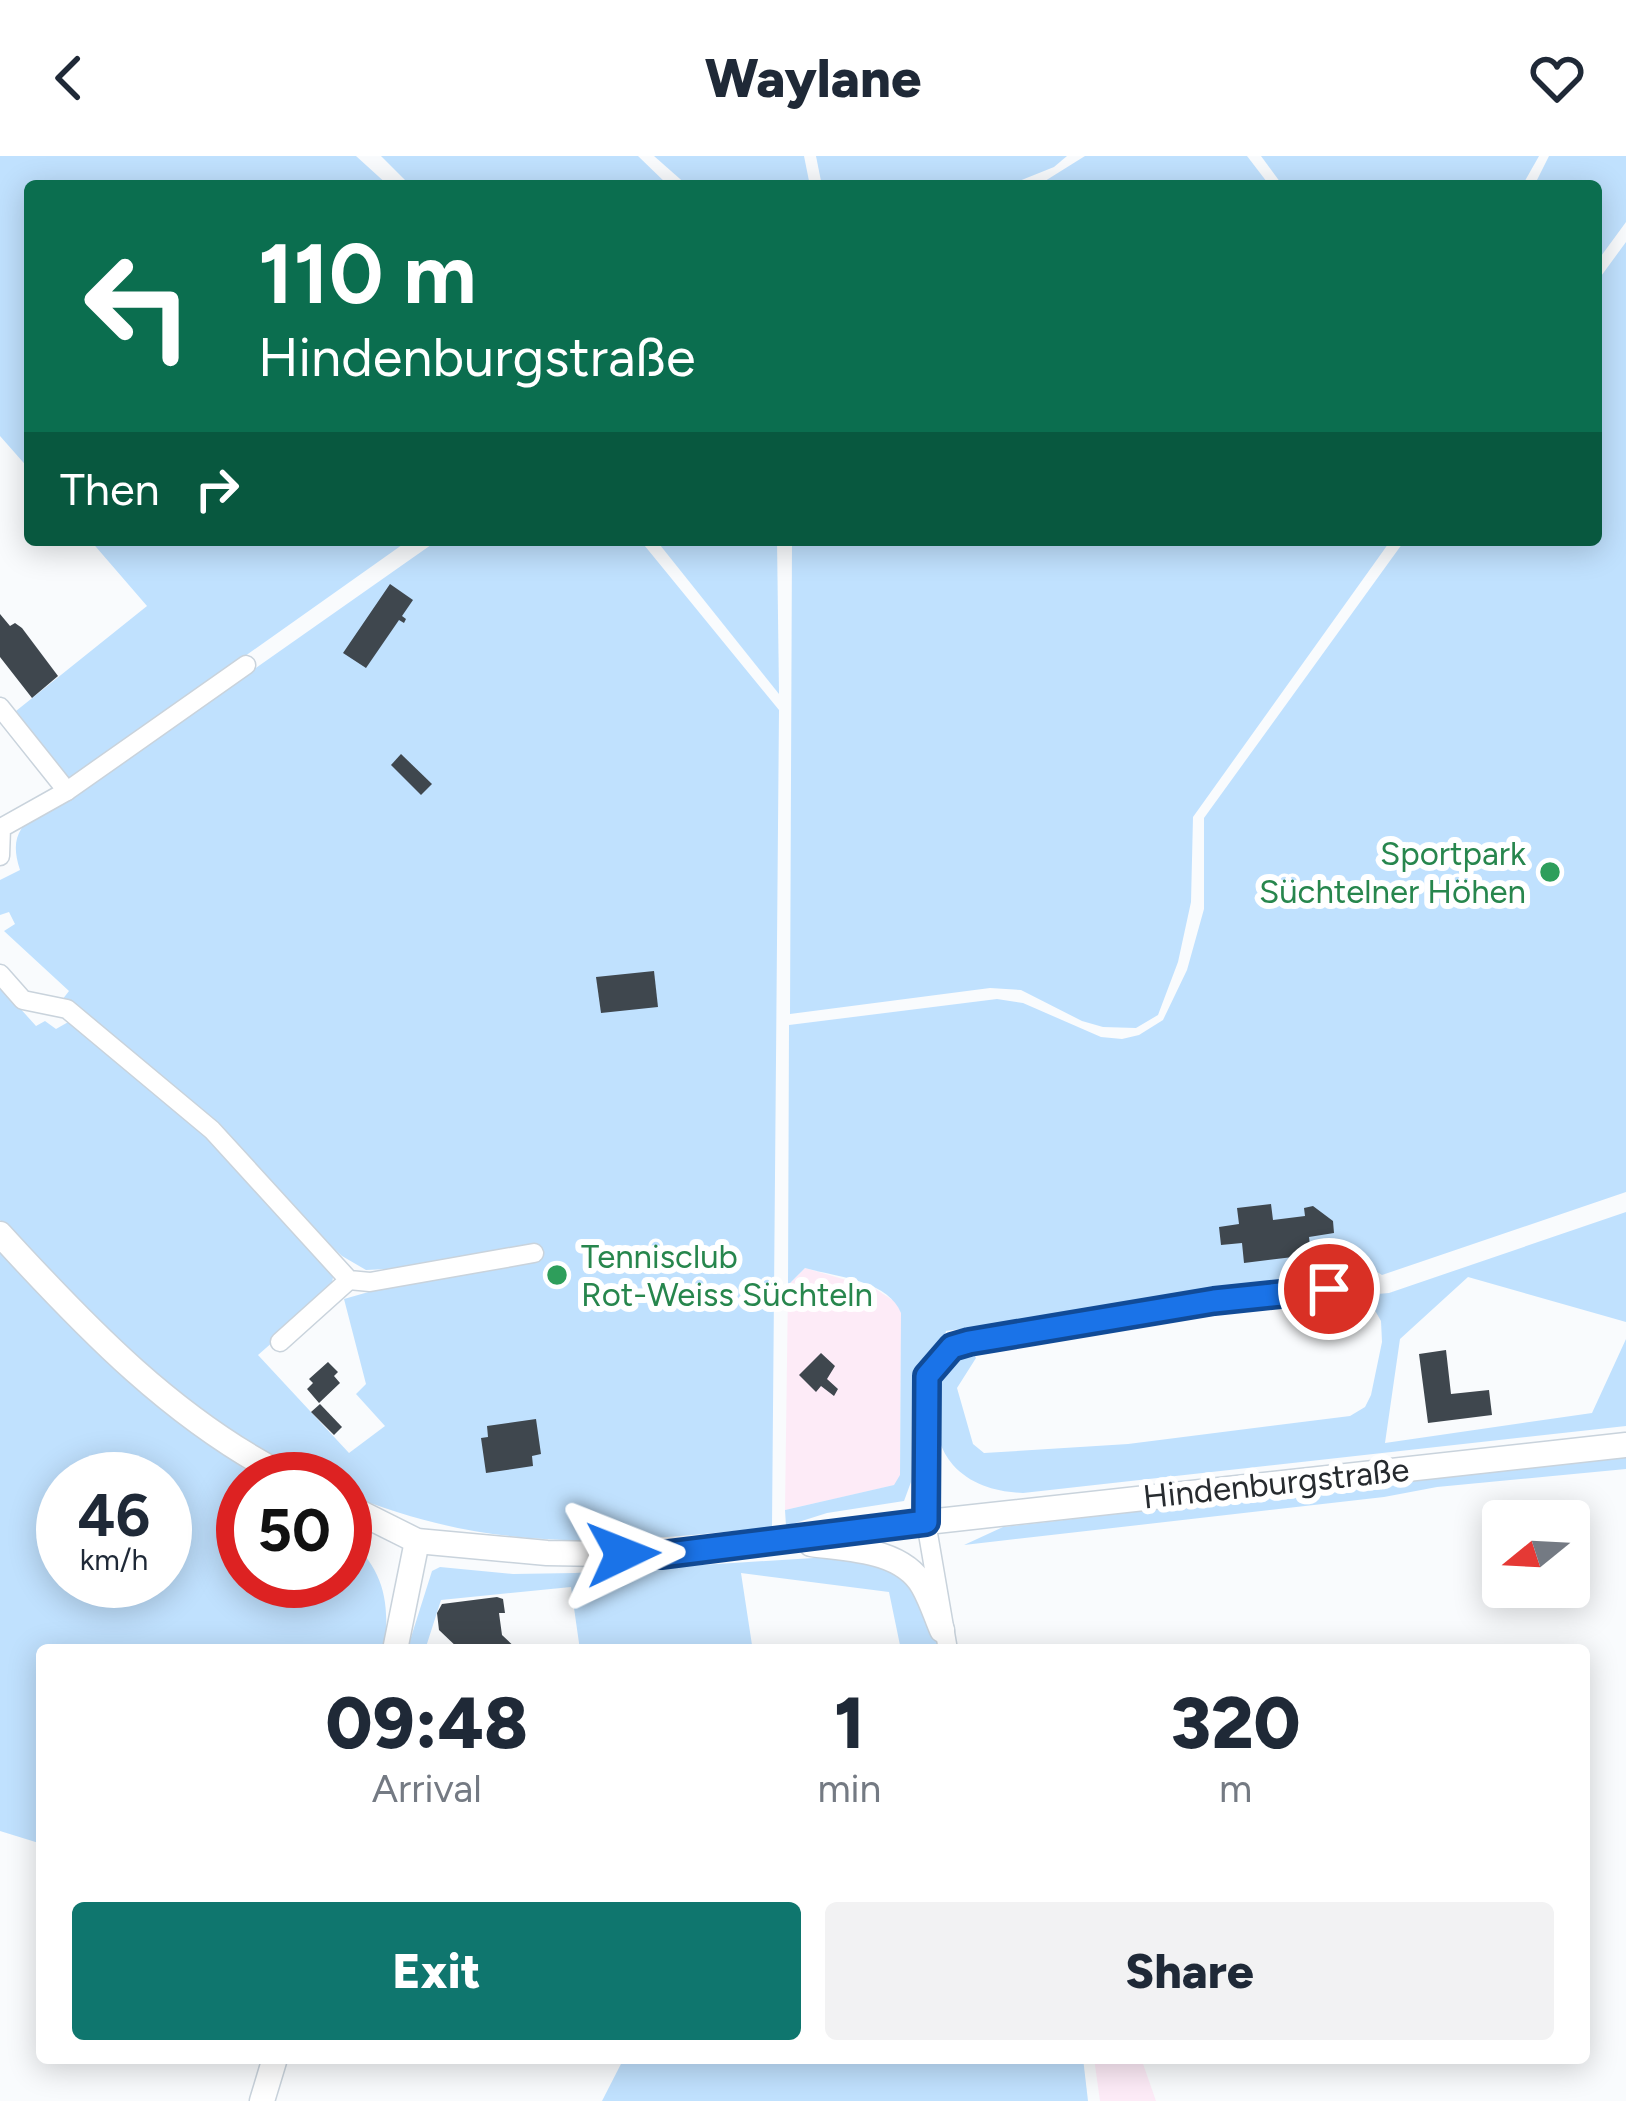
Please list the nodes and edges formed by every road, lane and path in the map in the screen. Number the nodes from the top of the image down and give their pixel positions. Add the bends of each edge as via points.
1 (245, 665) dead end
2 (0, 707) edge
3 (67, 790) junction
4 (0, 856) edge
5 (0, 974) edge
6 (0, 1234) edge
7 (534, 1253) dead end
8 (349, 1280) junction
9 (1329, 1289) dead end
10 (280, 1342) dead end
11 (1626, 1445) edge
12 (237, 1452) edge
13 (372, 1518) edge
14 (926, 1522) junction
15 (779, 1540) junction
16 (418, 1541) junction
17 (945, 1640) edge
18 (396, 1644) edge
19 (273, 2064) edge
20 (262, 2101) edge

1 - 3 street
2 - 3 street
3 - 4 street via 1,827
5 - 8 street via 23,1000 67,1009 212,1130
6 - 12 main road via 116,1356
7 - 8 street
8 - 10 street
9 - 14 street via 952,1347 927,1376
11 - 14 main road, Hindenburgstraße
13 - 16 main road, Hindenburgstraße
14 - 15 main road, Hindenburgstraße
14 - 17 street
15 - 16 main road, Hindenburgstraße via 661,1555
15 - 17 main road via 896,1562 921,1581
16 - 18 main road
19 - 20 main road

